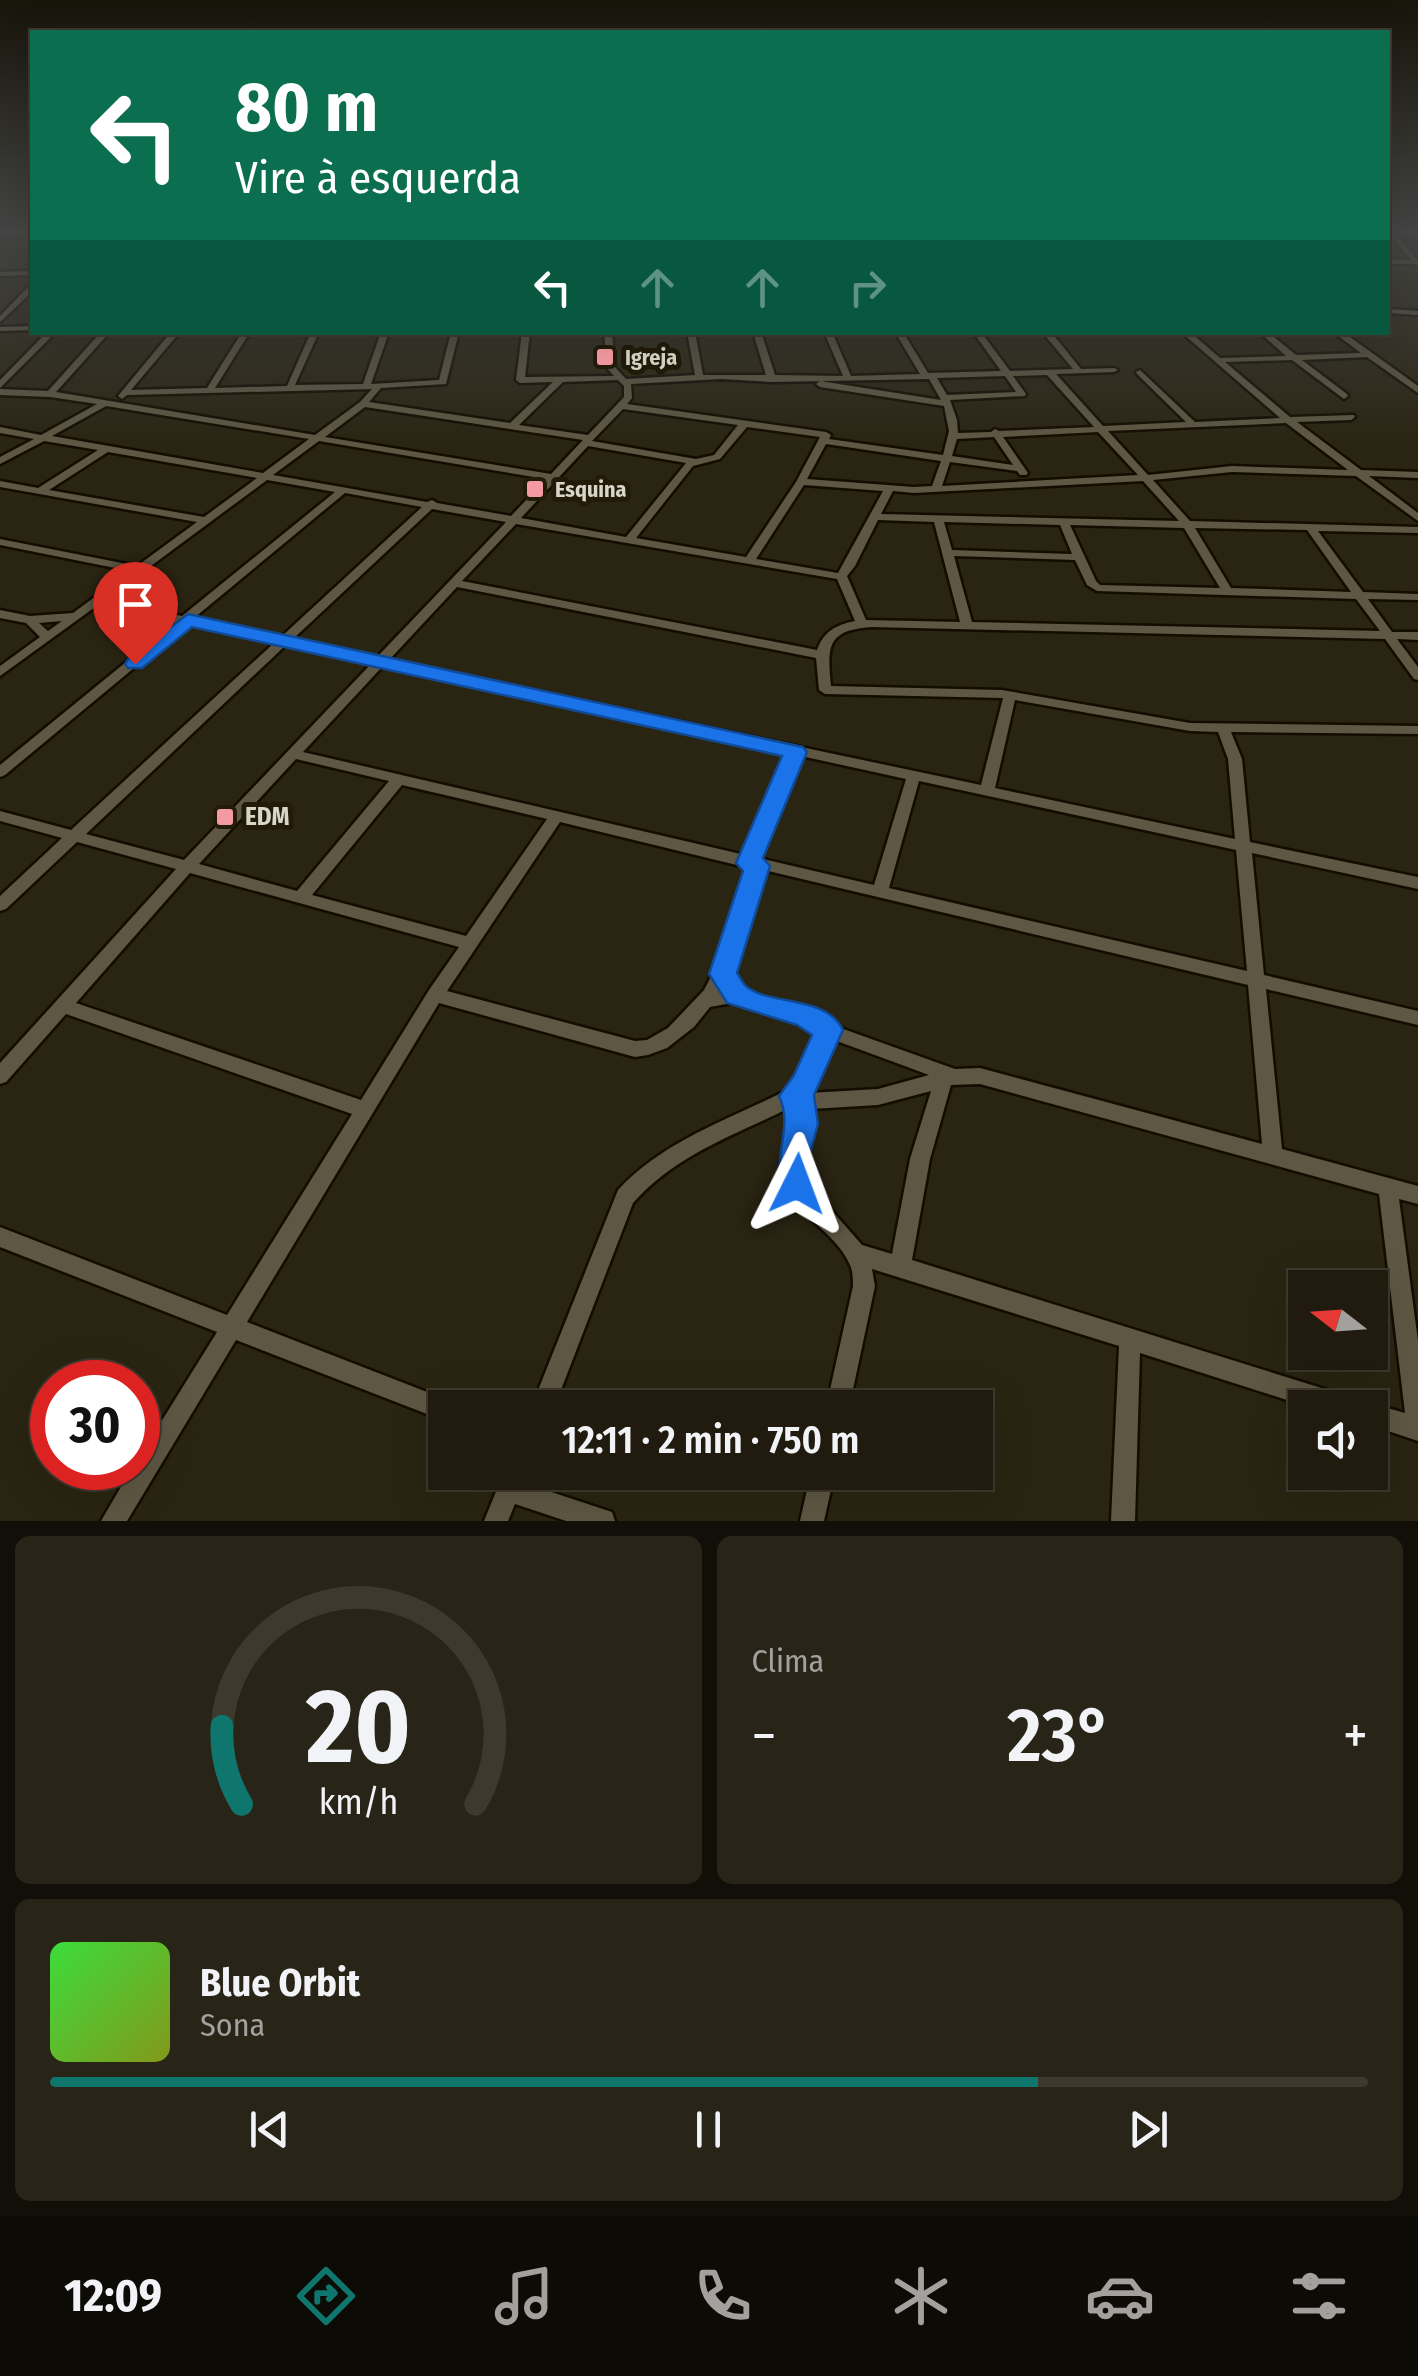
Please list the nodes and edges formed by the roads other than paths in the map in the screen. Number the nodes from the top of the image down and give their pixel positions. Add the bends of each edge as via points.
1 (1390, 311) edge
2 (1418, 313) edge
3 (30, 328) edge
4 (0, 329) edge
5 (49, 335) edge
6 (103, 335) edge
7 (174, 335) edge
8 (244, 335) edge
9 (315, 335) edge
10 (384, 335) edge
11 (454, 335) edge
12 (526, 335) edge
13 (608, 335) edge
14 (691, 335) edge
15 (758, 335) edge
16 (829, 335) edge
17 (902, 335) edge
18 (979, 335) edge
19 (1049, 335) edge
20 (1189, 335) edge
21 (1267, 335) edge
22 (1340, 335) edge
23 (1368, 354) junction
24 (1294, 358) junction
25 (1219, 360) junction
26 (1114, 370) dead end
27 (1079, 371) junction
28 (1049, 372) junction
29 (1140, 372) dead end
30 (1008, 373) junction
31 (928, 375) junction
32 (698, 376) junction
33 (772, 379) junction
34 (806, 379) junction
35 (848, 379) junction
36 (558, 380) junction
37 (620, 380) junction
38 (0, 385) edge
39 (366, 386) junction
40 (380, 386) junction
41 (290, 388) junction
42 (1418, 390) edge
43 (209, 391) junction
44 (0, 392) edge
45 (128, 393) junction
46 (50, 394) junction
47 (1344, 396) dead end
48 (947, 400) junction
49 (102, 404) junction
50 (363, 404) junction
51 (621, 406) junction
52 (1351, 417) dead end
53 (1288, 420) junction
54 (746, 422) junction
55 (1191, 422) junction
56 (511, 426) junction
57 (1098, 426) junction
58 (956, 429) junction
59 (0, 430) edge
60 (995, 432) junction
61 (44, 437) junction
62 (315, 437) junction
63 (587, 441) junction
64 (824, 441) junction
65 (107, 448) junction
66 (946, 458) junction
67 (0, 461) edge
68 (694, 462) junction
69 (1020, 470) junction
70 (1362, 473) junction
71 (265, 475) junction
72 (1418, 475) edge
73 (553, 477) junction
74 (1144, 478) junction
75 (801, 482) junction
76 (1029, 482) junction
77 (0, 484) edge
78 (889, 489) junction
79 (936, 489) junction
80 (344, 490) junction
81 (40, 491) junction
82 (432, 503) junction
83 (875, 517) junction
84 (938, 517) junction
85 (516, 518) junction
86 (1418, 518) edge
87 (204, 520) junction
88 (1062, 520) junction
89 (1188, 525) junction
90 (1311, 528) junction
91 (1418, 530) edge
92 (630, 539) junction
93 (0, 542) edge
94 (948, 552) junction
95 (1078, 557) junction
96 (749, 561) junction
97 (137, 569) junction
98 (841, 576) junction
99 (456, 583) junction
100 (1228, 592) junction
101 (1361, 596) junction
102 (1418, 598) edge
103 (96, 601) junction
104 (0, 614) edge
105 (76, 616) junction
106 (30, 620) junction
107 (188, 620) junction
108 (862, 624) junction
109 (967, 625) junction
110 (1390, 636) junction
111 (1418, 636) edge
112 (47, 637) junction
113 (288, 639) junction
114 (822, 655) junction
115 (382, 662) junction
116 (0, 672) edge
117 (1418, 676) edge
118 (1010, 695) junction
119 (1224, 726) junction
120 (1418, 730) edge
121 (796, 752) junction
122 (296, 755) junction
123 (0, 772) edge
124 (914, 775) junction
125 (398, 780) junction
126 (988, 791) junction
127 (0, 816) edge
128 (556, 817) junction
129 (76, 834) junction
130 (1244, 846) junction
131 (753, 864) junction
132 (186, 867) junction
133 (1418, 883) edge
134 (880, 892) junction
135 (300, 898) junction
136 (0, 905) edge
137 (468, 943) junction
138 (723, 974) junction
139 (1259, 978) junction
140 (436, 994) junction
141 (737, 995) junction
142 (702, 1002) junction
143 (63, 1006) junction
144 (1418, 1018) edge
145 (829, 1030) junction
146 (0, 1076) edge
147 (947, 1077) junction
148 (800, 1107) junction
149 (364, 1110) junction
150 (1273, 1155) junction
151 (1388, 1186) junction
152 (1418, 1194) edge
153 (0, 1237) edge
154 (858, 1254) junction
155 (900, 1267) junction
156 (230, 1329) junction
157 (1130, 1338) junction
158 (549, 1390) edge
159 (841, 1390) edge
160 (1293, 1390) edge
161 (428, 1404) edge
162 (1388, 1420) edge
163 (1418, 1429) edge
164 (509, 1490) edge
165 (533, 1490) edge
166 (819, 1490) edge
167 (112, 1521) edge
168 (496, 1521) edge
169 (603, 1521) edge
170 (812, 1521) edge
171 (1124, 1521) edge

1 - 2 street
3 - 4 street
5 - 38 street
6 - 46 street
7 - 45 street
8 - 43 street
9 - 41 street
10 - 39 street
11 - 40 street via 443,382
12 - 36 street via 520,380
13 - 37 street via 610,363
14 - 32 street
15 - 33 street
16 - 35 street
17 - 31 street
18 - 30 street
19 - 27 street
20 - 25 street
21 - 24 street
22 - 23 street
23 - 24 street
23 - 42 street
24 - 25 street
24 - 47 street
25 - 53 street
26 - 27 street
27 - 28 street
28 - 30 street
28 - 57 street
29 - 55 street
30 - 31 street
30 - 48 street via 1022,394
31 - 35 street
31 - 48 street
32 - 33 street
32 - 37 street
33 - 34 street
34 - 35 street
34 - 48 street
36 - 37 street
36 - 56 street
37 - 51 street via 630,394
39 - 40 street
39 - 41 street
40 - 50 street
41 - 43 street
43 - 45 street
44 - 46 street
45 - 49 street
46 - 49 street
48 - 58 street
49 - 61 street
49 - 62 street
50 - 56 street
50 - 62 street
51 - 54 street
51 - 63 street
52 - 53 street
53 - 55 street
53 - 70 street
54 - 64 street via 824,433
54 - 68 street via 718,457
55 - 57 street
56 - 63 street
57 - 60 street
57 - 74 street
58 - 60 street
58 - 66 street
59 - 61 street
60 - 69 street
61 - 65 street
61 - 67 street
62 - 71 street
62 - 73 street
63 - 68 street
63 - 73 street
64 - 66 street
64 - 75 street
65 - 71 street
65 - 81 street
66 - 69 street
66 - 79 street
68 - 92 street
69 - 76 street
70 - 72 street
70 - 74 street via 1232,468
70 - 86 street
71 - 80 street
71 - 87 street
73 - 85 street
74 - 76 street
74 - 89 street
75 - 78 street
75 - 96 street
76 - 79 street
77 - 81 street
78 - 79 street
78 - 83 street
80 - 82 street
80 - 107 street
81 - 87 street
82 - 85 street
82 - 113 street
83 - 84 street
83 - 98 street
84 - 88 street
84 - 94 street
85 - 92 street
85 - 99 street
87 - 97 street
88 - 89 street
88 - 95 street
89 - 90 street
89 - 100 street
90 - 91 street
90 - 101 street
92 - 96 street
93 - 97 street
94 - 95 street
94 - 109 street
95 - 100 street via 1097,588
96 - 98 street
97 - 103 street
98 - 108 street
99 - 114 street
99 - 115 street
100 - 101 street
101 - 102 street
101 - 110 street
103 - 105 street
103 - 107 street
104 - 106 street
105 - 106 street
105 - 112 street
106 - 112 street
107 - 113 street
107 - 123 street
108 - 109 street
108 - 114 street via 836,630
109 - 110 street
110 - 111 street
110 - 117 street
112 - 116 street
113 - 115 street
113 - 129 street
114 - 118 street via 825,690
115 - 121 street
115 - 122 street
118 - 119 street via 1164,725
118 - 126 street
119 - 120 street
119 - 130 street via 1235,759
121 - 124 street
121 - 131 street
122 - 125 street
122 - 132 street
124 - 126 street
124 - 134 street
125 - 128 street
125 - 135 street
126 - 130 street
127 - 129 street
128 - 131 street
128 - 137 street
129 - 132 street
129 - 136 street
130 - 133 street
130 - 139 street
131 - 134 street
131 - 138 street
132 - 135 street
132 - 143 street
134 - 139 street
135 - 137 street
137 - 140 street
138 - 141 street
138 - 142 street
139 - 144 street
139 - 150 street
140 - 142 street via 648,1051 660,1047
140 - 149 street
141 - 142 street
141 - 145 street
143 - 146 street
143 - 149 street
145 - 147 street
145 - 148 street
147 - 148 street via 890,1095
147 - 150 street via 980,1076
147 - 155 street via 920,1158
148 - 154 street via 797,1184
148 - 158 street via 662,1160 640,1178 625,1197
149 - 156 street
150 - 151 street
151 - 152 street
151 - 163 street
153 - 156 street
154 - 155 street
154 - 159 street via 864,1286
155 - 157 street
156 - 161 street
156 - 167 street
157 - 160 street
157 - 171 street
162 - 163 street
164 - 168 street
165 - 169 street
166 - 170 street

